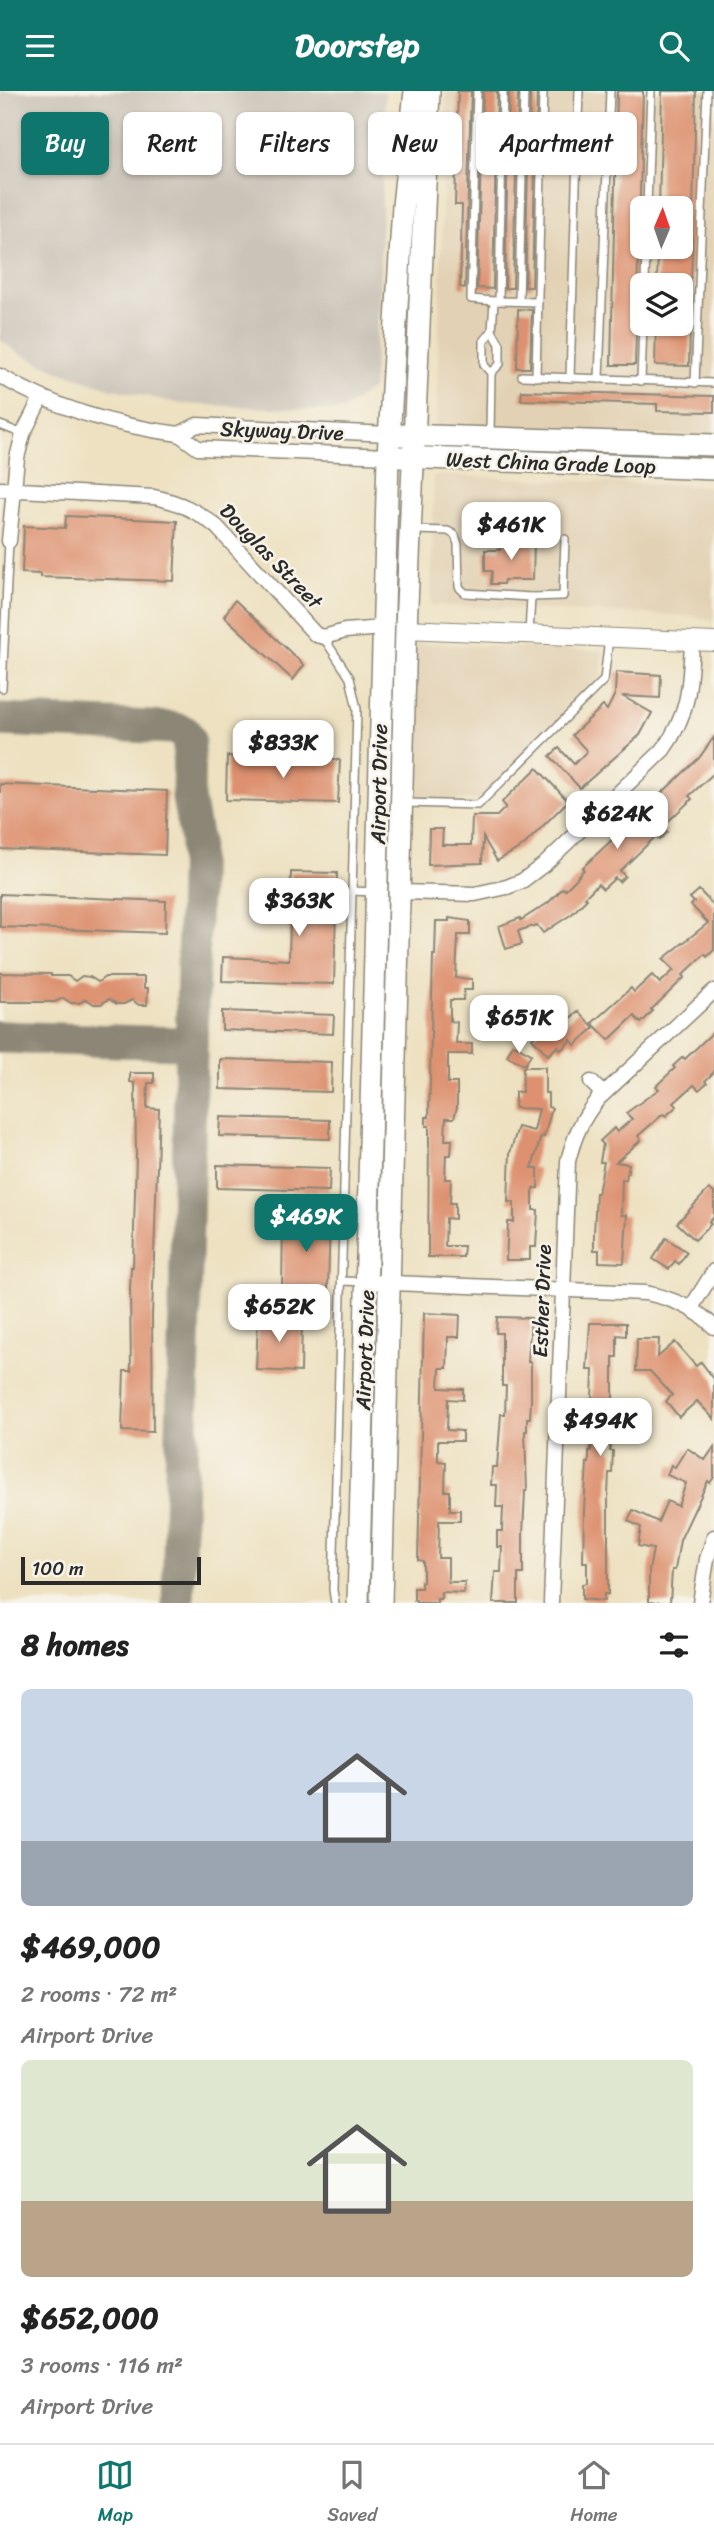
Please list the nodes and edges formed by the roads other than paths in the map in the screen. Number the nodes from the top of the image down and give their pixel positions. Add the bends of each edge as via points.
1 (415, 91) edge
2 (429, 91) edge
3 (477, 91) edge
4 (503, 91) edge
5 (524, 91) edge
6 (543, 91) edge
7 (579, 91) edge
8 (610, 91) edge
9 (651, 91) edge
10 (707, 91) edge
11 (647, 196) edge
12 (496, 301) junction
13 (519, 301) junction
14 (538, 302) junction
15 (492, 331) junction
16 (643, 336) edge
17 (491, 373) junction
18 (0, 376) edge
19 (522, 376) dead end
20 (536, 377) junction
21 (570, 378) junction
22 (598, 379) junction
23 (641, 381) junction
24 (695, 383) junction
25 (714, 383) edge
26 (41, 398) junction
27 (0, 425) edge
28 (23, 434) junction
29 (179, 434) junction
30 (389, 434) junction
31 (413, 435) junction
32 (490, 438) junction
33 (714, 445) edge
34 (388, 456) junction
35 (413, 457) junction
36 (714, 469) edge
37 (6, 489) edge
38 (410, 530) junction
39 (565, 538) dead end
40 (9, 541) joint
41 (531, 597) junction
42 (383, 628) junction
43 (406, 629) junction
44 (529, 634) junction
45 (324, 637) junction
46 (609, 637) junction
47 (692, 641) junction
48 (714, 642) edge
49 (2, 688) dead end
50 (380, 755) junction
51 (402, 803) junction
52 (352, 891) junction
53 (377, 892) junction
54 (400, 892) junction
55 (714, 991) edge
56 (591, 1082) dead end
57 (603, 1094) junction
58 (714, 1271) edge
59 (342, 1281) junction
60 (367, 1282) junction
61 (389, 1282) junction
62 (563, 1290) junction
63 (691, 1308) junction
64 (714, 1327) edge
65 (714, 1537) edge
66 (335, 1603) edge
67 (358, 1603) edge
68 (381, 1603) edge
69 (551, 1603) edge
70 (700, 1603) edge

1 - 30 main road, Airport Drive
2 - 31 main road, Airport Drive
3 - 12 lane via 471,299
4 - 12 lane
5 - 13 lane
6 - 14 lane
7 - 21 lane
8 - 22 lane
9 - 11 lane
10 - 24 lane
12 - 13 lane
12 - 15 lane
13 - 14 lane
14 - 20 lane
15 - 17 lane via 484,341 484,365
15 - 17 lane via 500,344 500,364
16 - 23 lane
17 - 32 lane
18 - 26 street, Skyway Drive
19 - 20 lane
20 - 21 lane
21 - 22 lane
22 - 23 lane
23 - 24 lane
24 - 25 lane
26 - 28 street
26 - 29 street, Skyway Drive via 109,422
27 - 28 lane
28 - 37 street
29 - 30 street, Skyway Drive via 197,425
29 - 34 street, Skyway Drive via 198,448
30 - 31 main road, West China Grade Loop
30 - 34 main road, Airport Drive
31 - 32 main road, West China Grade Loop
31 - 35 main road, Airport Drive
32 - 33 main road, West China Grade Loop
34 - 35 main road, West China Grade Loop
34 - 42 main road, Airport Drive
35 - 36 main road, West China Grade Loop
35 - 38 main road, Airport Drive
37 - 40 street
37 - 45 street, Douglas Street via 154,497 186,506 217,527 311,631
38 - 41 lane via 455,535 458,587 465,593
38 - 43 main road, Airport Drive
39 - 41 lane via 563,596
40 - 49 lane
41 - 44 lane
42 - 45 street, Douglas Street
42 - 50 main road, Airport Drive
43 - 44 street
43 - 51 main road, Airport Drive
44 - 46 street
45 - 52 lane via 350,678 356,709
46 - 47 street
46 - 51 lane via 604,680 478,804
47 - 48 street
47 - 54 street via 688,702 675,734 545,863 522,881 492,891
50 - 53 main road, Airport Drive
50 - 54 main road via 390,811 389,880
51 - 54 main road, Airport Drive
52 - 53 lane
52 - 59 lane
53 - 60 main road, Airport Drive
54 - 61 main road, Airport Drive
55 - 57 street, Esther Drive
56 - 57 street
57 - 62 street, Esther Drive via 578,1127 568,1161
58 - 63 street
59 - 60 lane
59 - 66 lane
60 - 61 street
60 - 67 main road, Airport Drive
61 - 62 street
61 - 68 main road, Airport Drive
62 - 63 street via 645,1293
62 - 69 street, Esther Drive
63 - 64 street
65 - 70 street

